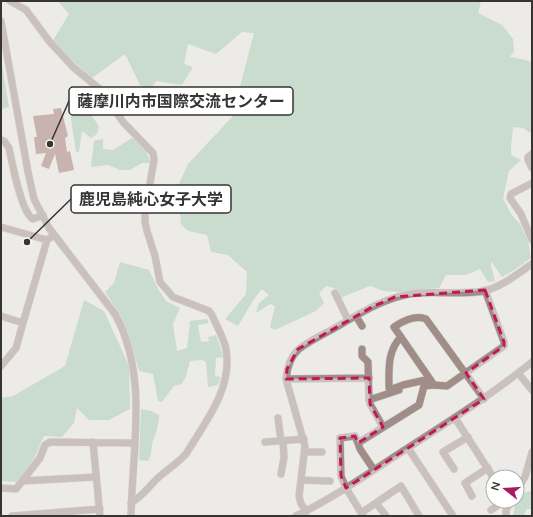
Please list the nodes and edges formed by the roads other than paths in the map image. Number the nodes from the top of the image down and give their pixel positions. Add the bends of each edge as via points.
1 (10, 1) edge
2 (1, 21) edge
3 (1, 140) edge
4 (532, 154) edge
5 (532, 168) edge
6 (532, 183) edge
7 (42, 215) junction
8 (1, 227) edge
9 (54, 234) junction
10 (47, 240) junction
11 (532, 240) edge
12 (532, 264) edge
13 (485, 290) junction
14 (335, 293) dead end
15 (1, 316) edge
16 (356, 316) junction
17 (348, 320) junction
18 (23, 323) junction
19 (362, 326) dead end
20 (401, 337) junction
21 (362, 349) dead end
22 (391, 354) junction
23 (532, 362) edge
24 (385, 364) dead end
25 (1, 366) edge
26 (466, 373) junction
27 (518, 373) junction
28 (369, 378) junction
29 (286, 379) junction
30 (432, 382) junction
31 (424, 386) junction
32 (532, 390) edge
33 (484, 399) junction
34 (369, 400) junction
35 (278, 418) dead end
36 (455, 418) junction
37 (383, 427) junction
38 (468, 436) junction
39 (304, 439) junction
40 (282, 441) junction
41 (93, 442) junction
42 (265, 442) dead end
43 (135, 443) junction
44 (358, 443) junction
45 (408, 448) junction
46 (304, 452) junction
47 (322, 452) dead end
48 (532, 452) edge
49 (488, 468) joint
50 (454, 469) dead end
51 (374, 470) junction
52 (281, 474) dead end
53 (96, 477) junction
54 (525, 477) edge
55 (301, 480) junction
56 (22, 481) junction
57 (330, 481) dead end
58 (1, 488) edge
59 (346, 488) junction
60 (472, 496) dead end
61 (131, 503) junction
62 (376, 503) junction
63 (306, 511) junction
64 (100, 513) edge
65 (362, 514) edge
66 (12, 516) edge
67 (131, 516) edge
68 (296, 516) edge
69 (386, 516) edge
70 (419, 516) edge
71 (452, 516) edge

1 - 61 street via 26,10 49,41 102,91 123,122 153,153 145,222 160,282 173,298 209,311 226,348 227,362 220,398 182,458 159,477 140,498
2 - 7 street via 28,172 34,199
3 - 7 street via 9,148 28,216 33,219
4 - 5 street via 528,160
6 - 11 street via 511,194 510,198 521,214
7 - 9 street
8 - 10 street
9 - 10 street
9 - 43 street via 106,301 123,329 134,367
10 - 18 street
12 - 13 street via 502,284
13 - 16 street via 416,293 395,297
13 - 26 street via 504,346
14 - 17 street
15 - 18 street
16 - 17 street
16 - 19 street
17 - 29 street via 298,350 291,359
18 - 25 street via 16,348
20 - 22 street
20 - 26 street via 394,327 398,324 411,319 426,319
20 - 30 street
21 - 28 street via 362,356 368,362
22 - 24 street via 386,353
22 - 30 street via 389,388
23 - 27 street
26 - 30 street via 447,386
26 - 33 street
27 - 32 street
27 - 33 street
28 - 29 street
28 - 34 street
29 - 39 street
30 - 31 street
31 - 34 street via 400,390
31 - 37 street via 419,405
33 - 36 street
34 - 37 street
35 - 40 street
36 - 38 street
36 - 45 street
37 - 44 street
38 - 49 street
38 - 50 street via 443,452
39 - 40 street
39 - 46 street
40 - 42 street
40 - 52 street via 284,458
41 - 43 street
41 - 53 street
41 - 56 street via 50,442 45,445 40,458
43 - 61 street
44 - 51 street
44 - 59 street via 355,436 340,438 341,476
45 - 51 street
45 - 71 street
46 - 47 street
46 - 55 street
48 - 54 street
49 - 60 street via 464,483
51 - 59 street
53 - 56 street
53 - 64 street
55 - 57 street
55 - 63 street via 300,504
56 - 58 street via 16,489
59 - 63 street
59 - 65 street
61 - 67 street
62 - 65 street
62 - 69 street
62 - 70 street via 401,486
63 - 68 street
64 - 66 street

